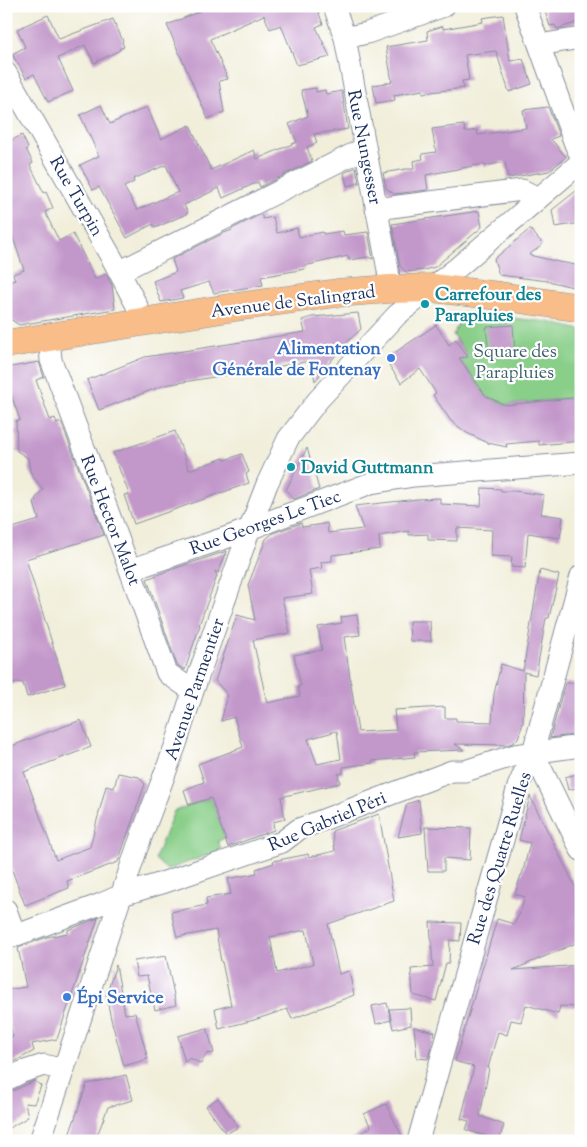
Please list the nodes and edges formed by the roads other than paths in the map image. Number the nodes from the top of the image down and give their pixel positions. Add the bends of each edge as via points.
1 (334, 6) edge
2 (444, 6) edge
3 (525, 6) edge
4 (345, 38) junction
5 (581, 38) edge
6 (539, 45) junction
7 (6, 73) edge
8 (365, 148) junction
9 (581, 156) edge
10 (581, 162) edge
11 (538, 198) junction
12 (376, 209) junction
13 (119, 272) junction
14 (432, 288) junction
15 (390, 289) junction
16 (581, 308) edge
17 (140, 322) junction
18 (49, 337) junction
19 (6, 344) edge
20 (581, 463) edge
21 (250, 528) junction
22 (130, 570) junction
23 (581, 576) edge
24 (574, 620) edge
25 (193, 691) junction
26 (581, 746) edge
27 (533, 752) junction
28 (581, 850) edge
29 (122, 895) junction
30 (6, 910) edge
31 (11, 937) edge
32 (63, 1070) junction
33 (6, 1080) edge
34 (40, 1141) edge
35 (418, 1141) edge

1 - 4 street, Rue Nungesser
2 - 4 street
3 - 6 street
4 - 8 street, Rue Nungesser
5 - 6 street
6 - 9 street
7 - 13 street, Rue Turpin
8 - 12 street, Rue Nungesser
8 - 13 street
10 - 11 street, Avenue Parmentier
11 - 12 street via 522,190
11 - 14 street, Avenue Parmentier
12 - 15 street, Rue Nungesser
13 - 17 street, Rue Turpin via 137,306
14 - 15 main road, Avenue de Stalingrad
14 - 16 main road, Avenue de Stalingrad
14 - 21 street, Avenue Parmentier via 397,315 283,436
15 - 17 main road, Avenue de Stalingrad via 222,308
17 - 18 main road, Avenue de Stalingrad
18 - 19 main road, Avenue de Stalingrad
18 - 22 street, Rue Hector Malot via 51,360
20 - 21 street, Rue Georges Le Tiec via 414,476 370,483
21 - 22 street, Rue Georges Le Tiec
21 - 25 street, Avenue Parmentier
22 - 25 street, Rue Hector Malot via 167,673
23 - 24 street, Rue des Quatre Ruelles
24 - 27 street, Rue des Quatre Ruelles
25 - 29 street, Avenue Parmentier
26 - 27 street, Rue Gabriel Péri
27 - 28 street
27 - 29 street, Rue Gabriel Péri via 452,772 299,829 282,842
27 - 35 street, Rue des Quatre Ruelles via 518,787
29 - 31 street, Rue Gabriel Péri
29 - 32 street, Avenue Parmentier
30 - 31 street
32 - 33 street via 44,1065
32 - 34 street, Avenue Parmentier

